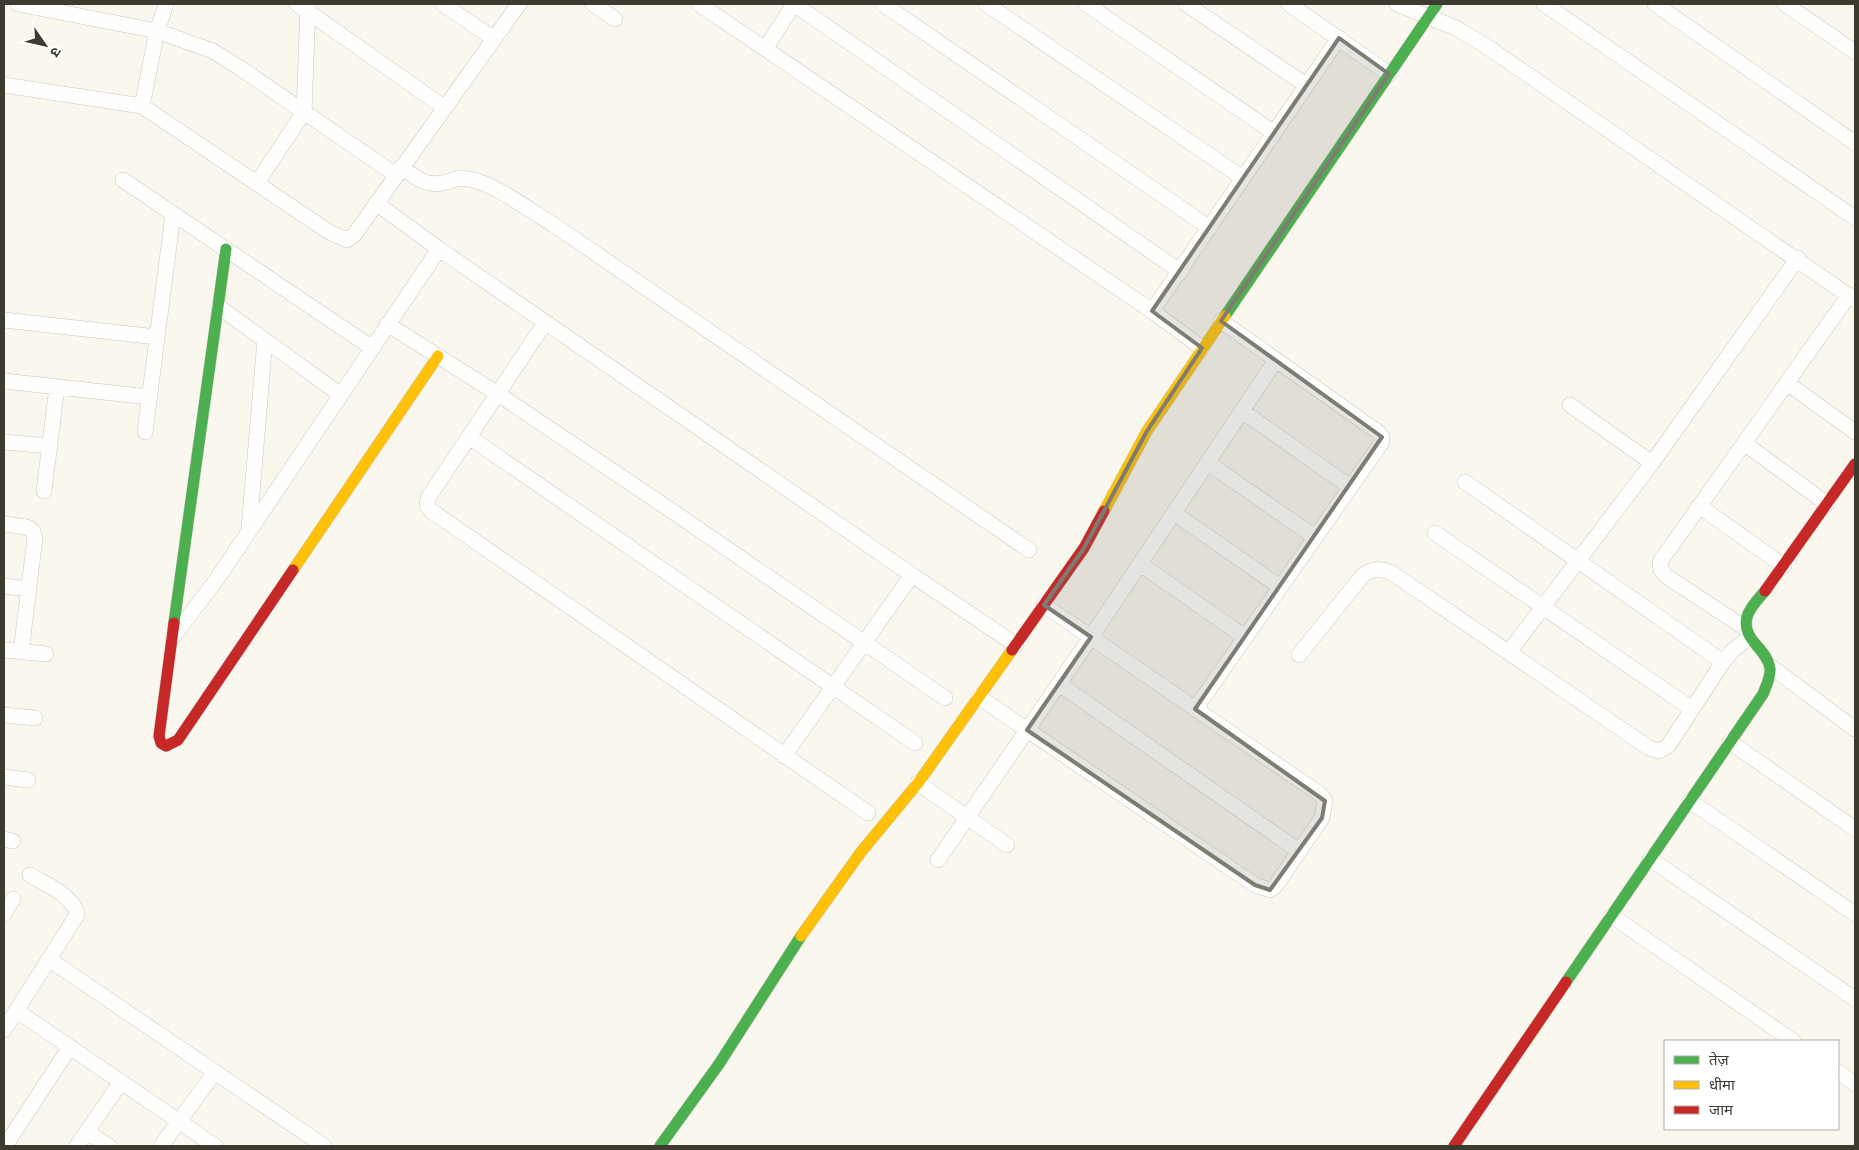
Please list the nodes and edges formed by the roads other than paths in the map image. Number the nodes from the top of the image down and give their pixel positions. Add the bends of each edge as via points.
1 (18, 4) edge
2 (166, 4) edge
3 (443, 4) edge
4 (519, 4) edge
5 (593, 4) edge
6 (699, 4) edge
7 (794, 4) edge
8 (883, 4) edge
9 (986, 4) edge
10 (1086, 4) edge
11 (1186, 4) edge
12 (1289, 4) edge
13 (1397, 4) edge
14 (1544, 4) edge
15 (1655, 4) edge
16 (1785, 4) edge
17 (304, 6) edge
18 (1433, 10) edge
19 (614, 18) dead end
20 (157, 30) junction
21 (1339, 38) junction
22 (494, 39) junction
23 (764, 49) junction
24 (1855, 52) edge
25 (1389, 74) junction
26 (1306, 84) junction
27 (4, 85) edge
28 (142, 106) junction
29 (445, 108) junction
30 (304, 112) junction
31 (1273, 132) junction
32 (1855, 144) edge
33 (398, 171) junction
34 (1243, 178) junction
35 (123, 180) dead end
36 (257, 183) junction
37 (376, 203) junction
38 (173, 214) junction
39 (1855, 218) edge
40 (1210, 228) junction
41 (226, 249) junction
42 (439, 249) junction
43 (1798, 258) junction
44 (1181, 272) junction
45 (1852, 298) edge
46 (219, 307) junction
47 (1152, 311) junction
48 (4, 320) edge
49 (1221, 321) junction
50 (545, 323) junction
51 (387, 324) junction
52 (157, 337) junction
53 (265, 340) junction
54 (372, 347) junction
55 (1202, 348) junction
56 (438, 356) junction
57 (1276, 360) junction
58 (4, 381) edge
59 (1787, 383) junction
60 (57, 387) junction
61 (498, 394) junction
62 (341, 395) junction
63 (149, 397) junction
64 (1570, 404) dead end
65 (1242, 411) junction
66 (144, 432) dead end
67 (1855, 432) edge
68 (470, 437) junction
69 (4, 442) edge
70 (1744, 443) junction
71 (50, 446) junction
72 (1208, 463) junction
73 (1652, 463) junction
74 (1855, 464) edge
75 (1465, 482) dead end
76 (1350, 487) junction
77 (44, 491) dead end
78 (1827, 504) junction
79 (1699, 506) junction
80 (1174, 512) junction
81 (4, 524) edge
82 (249, 530) junction
83 (1435, 533) dead end
84 (1315, 537) junction
85 (1029, 550) dead end
86 (1577, 560) junction
87 (1140, 564) junction
88 (1784, 566) junction
89 (912, 575) junction
90 (4, 586) edge
91 (1280, 587) junction
92 (29, 589) junction
93 (1044, 605) junction
94 (1542, 606) junction
95 (1747, 633) junction
96 (1091, 637) junction
97 (1245, 637) junction
98 (170, 640) junction
99 (864, 644) junction
100 (1016, 646) junction
101 (4, 650) edge
102 (21, 652) junction
103 (1509, 652) junction
104 (46, 654) dead end
105 (1299, 656) dead end
106 (1723, 662) junction
107 (1771, 667) junction
108 (1059, 684) junction
109 (835, 687) junction
110 (979, 697) junction
111 (945, 698) dead end
112 (1195, 708) junction
113 (1692, 709) junction
114 (4, 715) edge
115 (35, 718) dead end
116 (1855, 729) edge
117 (1027, 730) junction
118 (1730, 742) junction
119 (916, 743) dead end
120 (784, 756) junction
121 (4, 777) edge
122 (28, 780) dead end
123 (918, 783) junction
124 (1690, 801) junction
125 (868, 812) dead end
126 (967, 817) junction
127 (1854, 827) edge
128 (1007, 845) dead end
129 (1300, 852) junction
130 (1650, 859) junction
131 (938, 860) dead end
132 (30, 875) dead end
133 (14, 899) dead end
134 (4, 914) edge
135 (1855, 914) edge
136 (1612, 916) junction
137 (50, 960) junction
138 (1855, 999) edge
139 (17, 1011) junction
140 (4, 1030) edge
141 (1792, 1040) edge
142 (70, 1047) junction
143 (214, 1072) junction
144 (1839, 1073) edge
145 (121, 1082) junction
146 (1855, 1084) edge
147 (179, 1121) junction
148 (87, 1132) junction
149 (5, 1146) edge
150 (77, 1146) edge
151 (109, 1146) edge
152 (161, 1146) edge
153 (215, 1146) edge
154 (324, 1146) edge
155 (660, 1146) edge
156 (1454, 1146) edge

1 - 20 street
2 - 20 street
3 - 22 street
4 - 22 street
5 - 19 street
6 - 23 street
7 - 23 street
7 - 44 street
8 - 40 street
9 - 34 street
10 - 31 street
11 - 26 street
12 - 21 street
13 - 18 street
14 - 39 street
15 - 32 street
16 - 24 street
17 - 29 street
17 - 30 street
18 - 25 street
18 - 43 street
20 - 28 street
20 - 30 street via 213,51
21 - 25 street
21 - 26 street
22 - 29 street
23 - 47 street
25 - 49 street
26 - 31 street
27 - 28 street
28 - 36 street
29 - 33 street
30 - 33 street
30 - 36 street
31 - 34 street
33 - 37 street
33 - 85 street via 436,185 456,178 469,178 510,198
34 - 40 street
35 - 38 street
36 - 37 street via 338,238 346,240 354,236
37 - 42 street
38 - 41 street
38 - 52 street
40 - 44 street
41 - 46 street
41 - 54 street
42 - 50 street
42 - 51 street
43 - 45 street
43 - 73 street
44 - 47 street
45 - 59 street
46 - 53 street
46 - 98 street
47 - 55 street
48 - 52 street
49 - 55 street
49 - 57 street
50 - 61 street
50 - 89 street
51 - 54 street
51 - 56 street
52 - 63 street
53 - 62 street
53 - 82 street
54 - 62 street
55 - 93 street via 1127,464 1084,548
56 - 61 street
56 - 98 street via 178,740 166,746 158,736
57 - 65 street
57 - 76 street via 1382,436 1382,442
58 - 60 street
59 - 67 street
59 - 70 street
60 - 63 street
60 - 71 street
61 - 68 street
61 - 99 street
62 - 82 street
63 - 66 street
64 - 73 street
65 - 72 street
65 - 76 street
68 - 109 street
68 - 120 street via 428,498 430,510
69 - 71 street
70 - 78 street
70 - 79 street
71 - 77 street
72 - 80 street
72 - 84 street
73 - 86 street
74 - 78 street
75 - 86 street
76 - 84 street
78 - 88 street
79 - 88 street
79 - 95 street via 1664,555 1660,562 1661,570
80 - 87 street
80 - 91 street
81 - 92 street via 33,531
82 - 98 street via 217,579
83 - 94 street
84 - 91 street
86 - 94 street
86 - 106 street
87 - 96 street
87 - 97 street
88 - 95 street via 1747,616
89 - 99 street
89 - 100 street
90 - 92 street
91 - 97 street
92 - 102 street
93 - 96 street
93 - 100 street
94 - 103 street
94 - 113 street
95 - 106 street
95 - 107 street
96 - 108 street
96 - 112 street
97 - 112 street
99 - 109 street
99 - 111 street
100 - 110 street
101 - 102 street
102 - 104 street
103 - 105 street via 1382,568 1372,569 1363,575
103 - 113 street via 1649,748 1659,751 1668,746
106 - 113 street
107 - 116 street
107 - 118 street via 1770,680 1763,694
108 - 117 street
108 - 129 street
109 - 119 street
109 - 120 street
110 - 117 street
110 - 123 street
112 - 129 street via 1325,801 1322,818
114 - 115 street
117 - 126 street
117 - 129 street via 1263,890 1270,890 1276,885
118 - 124 street
118 - 127 street
120 - 125 street
121 - 122 street
123 - 126 street
123 - 155 street via 861,852 813,918 720,1064
124 - 130 street
124 - 135 street
126 - 128 street
126 - 131 street
130 - 136 street
130 - 138 street
132 - 137 street via 71,901 78,915
133 - 134 street
136 - 141 street
136 - 156 street
137 - 139 street
137 - 143 street
139 - 140 street
139 - 142 street
142 - 145 street
142 - 149 street
143 - 147 street
143 - 154 street
144 - 146 street
145 - 147 street
145 - 148 street
147 - 152 street
147 - 153 street
148 - 150 street
148 - 151 street

